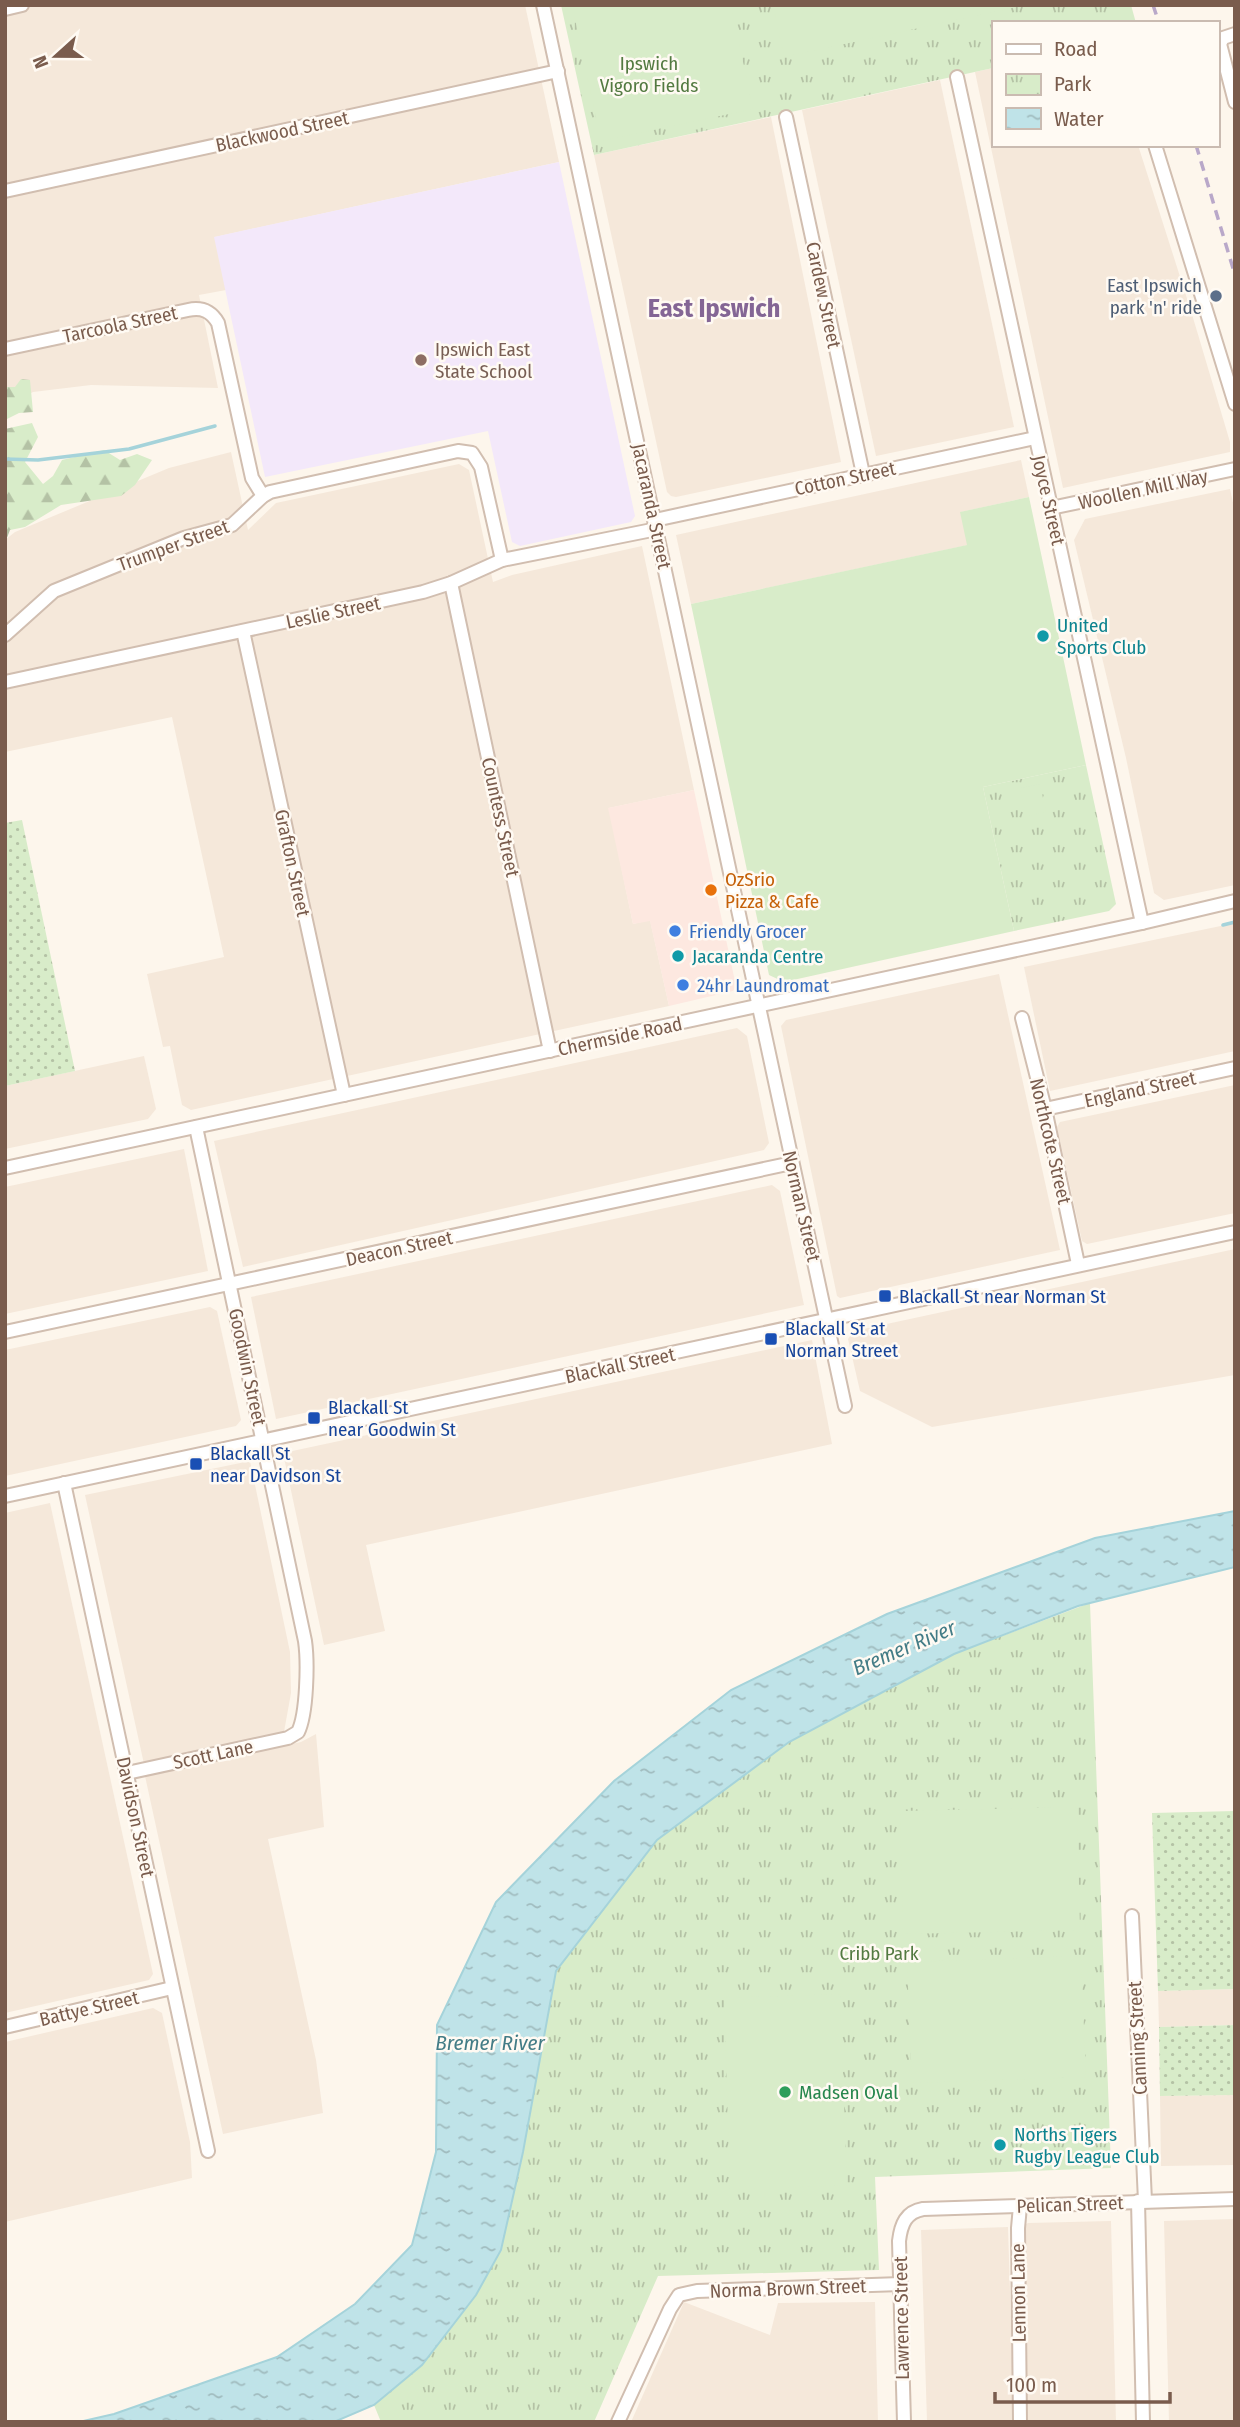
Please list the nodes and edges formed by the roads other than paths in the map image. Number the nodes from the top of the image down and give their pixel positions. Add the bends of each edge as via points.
1 (22, 5) edge
2 (543, 5) edge
3 (5, 9) edge
4 (1229, 36) edge
5 (558, 71) junction
6 (957, 77) dead end
7 (1235, 102) edge
8 (786, 117) dead end
9 (1156, 147) edge
10 (5, 191) edge
11 (5, 349) edge
12 (1235, 404) edge
13 (1035, 438) junction
14 (1235, 469) edge
15 (863, 474) junction
16 (263, 496) junction
17 (1051, 508) junction
18 (656, 524) junction
19 (502, 560) junction
20 (451, 583) junction
21 (243, 631) junction
22 (5, 635) edge
23 (6, 680) edge
24 (1235, 901) edge
25 (1142, 923) junction
26 (759, 1006) junction
27 (1021, 1018) dead end
28 (550, 1051) junction
29 (1235, 1068) edge
30 (344, 1095) junction
31 (1045, 1109) junction
32 (196, 1127) junction
33 (792, 1163) junction
34 (5, 1168) edge
35 (1235, 1232) edge
36 (1078, 1264) junction
37 (230, 1284) junction
38 (827, 1319) junction
39 (5, 1332) edge
40 (845, 1406) dead end
41 (263, 1440) junction
42 (64, 1483) junction
43 (5, 1496) edge
44 (298, 1732) joint
45 (127, 1773) junction
46 (1132, 1916) dead end
47 (172, 1988) junction
48 (5, 2027) edge
49 (208, 2151) dead end
50 (1235, 2199) edge
51 (1141, 2201) junction
52 (1020, 2206) junction
53 (908, 2216) joint
54 (901, 2284) junction
55 (618, 2422) edge
56 (904, 2422) edge
57 (1020, 2422) edge
58 (1143, 2422) edge

1 - 3 street
2 - 5 street, Jacaranda Street
4 - 7 street via 1220,44
5 - 10 street, Blackwood Street
5 - 18 street, Jacaranda Street
6 - 13 street, Joyce Street
8 - 15 street, Cardew Street
9 - 12 street
11 - 16 street, Tarcoola Street via 188,310 208,312 219,328 251,475
13 - 15 street, Cotton Street
13 - 17 street, Joyce Street
14 - 17 street, Woollen Mill Way
15 - 18 street, Cotton Street
16 - 19 street, Trumper Street via 458,450 472,453 481,467
16 - 22 street, Trumper Street via 232,526 184,538 54,591
17 - 25 street, Joyce Street
18 - 19 street, Leslie Street
18 - 26 street, Jacaranda Street
19 - 20 street, Leslie Street
20 - 21 street, Leslie Street
20 - 28 street, Countess Street
21 - 23 street, Leslie Street
21 - 30 street, Grafton Street
24 - 25 street, Chermside Road
25 - 26 street, Chermside Road
26 - 28 street, Chermside Road
26 - 33 street, Norman Street
27 - 31 street, Northcote Street
28 - 30 street, Chermside Road
29 - 31 street, England Street
30 - 32 street, Chermside Road
31 - 36 street, Northcote Street
32 - 34 street, Chermside Road
32 - 37 street, Goodwin Street
33 - 37 street, Deacon Street
33 - 38 street, Norman Street
35 - 36 street, Blackall Street
36 - 38 street, Blackall Street
37 - 39 street, Deacon Street
37 - 41 street, Goodwin Street
38 - 40 street, Norman Street
38 - 41 street, Blackall Street
41 - 42 street, Blackall Street
41 - 44 street, Goodwin Street via 306,1648
42 - 43 street, Blackall Street
42 - 45 street, Davidson Street
44 - 45 street, Scott Lane via 288,1738
45 - 47 street, Davidson Street
46 - 51 street, Canning Street
47 - 48 street, Battye Street
47 - 49 street, Davidson Street
50 - 51 street, Pelican Street
51 - 52 street, Pelican Street
51 - 58 street, Canning Street
52 - 53 street, Pelican Street via 921,2209
52 - 57 street, Lennon Lane
53 - 54 street, Lawrence Street via 900,2236
54 - 55 street, Norma Brown Street via 697,2291 677,2297
54 - 56 street, Lawrence Street

